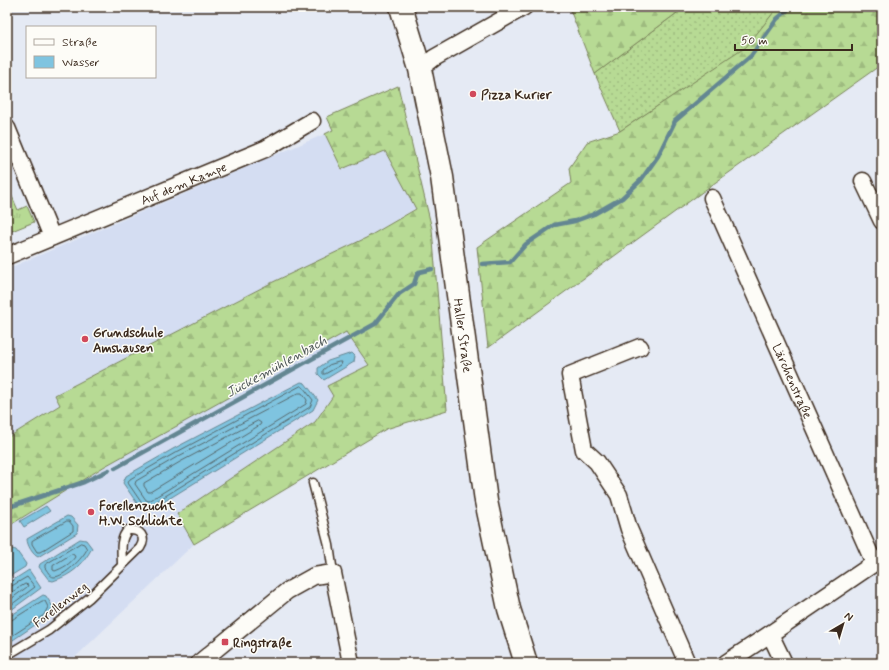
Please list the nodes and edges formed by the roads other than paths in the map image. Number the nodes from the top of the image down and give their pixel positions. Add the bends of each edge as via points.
1 (401, 7) edge
2 (524, 7) edge
3 (420, 69) junction
4 (312, 121) dead end
5 (7, 128) edge
6 (863, 181) dead end
7 (712, 198) dead end
8 (882, 221) edge
9 (52, 237) junction
10 (7, 256) edge
11 (640, 347) dead end
12 (313, 483) dead end
13 (878, 560) edge
14 (122, 565) dead end
15 (333, 573) junction
16 (770, 634) junction
17 (7, 655) edge
18 (199, 663) edge
19 (351, 663) edge
20 (526, 663) edge
21 (686, 663) edge
22 (726, 663) edge
23 (784, 663) edge

1 - 3 main road, Haller Straße
2 - 3 street via 434,58
3 - 20 main road, Haller Straße via 442,177 486,501 509,609
4 - 9 street, Auf dem Kampe via 265,149
5 - 9 street
6 - 8 street
7 - 13 street, Lärchenstraße
9 - 10 street, Auf dem Kampe
11 - 21 street via 570,375 584,450 598,462 619,495 629,529
12 - 15 lane via 329,545
13 - 16 street
14 - 17 lane, Forellenweg via 89,598 49,630
15 - 18 street via 314,576 287,591
15 - 19 street
16 - 22 street
16 - 23 street

